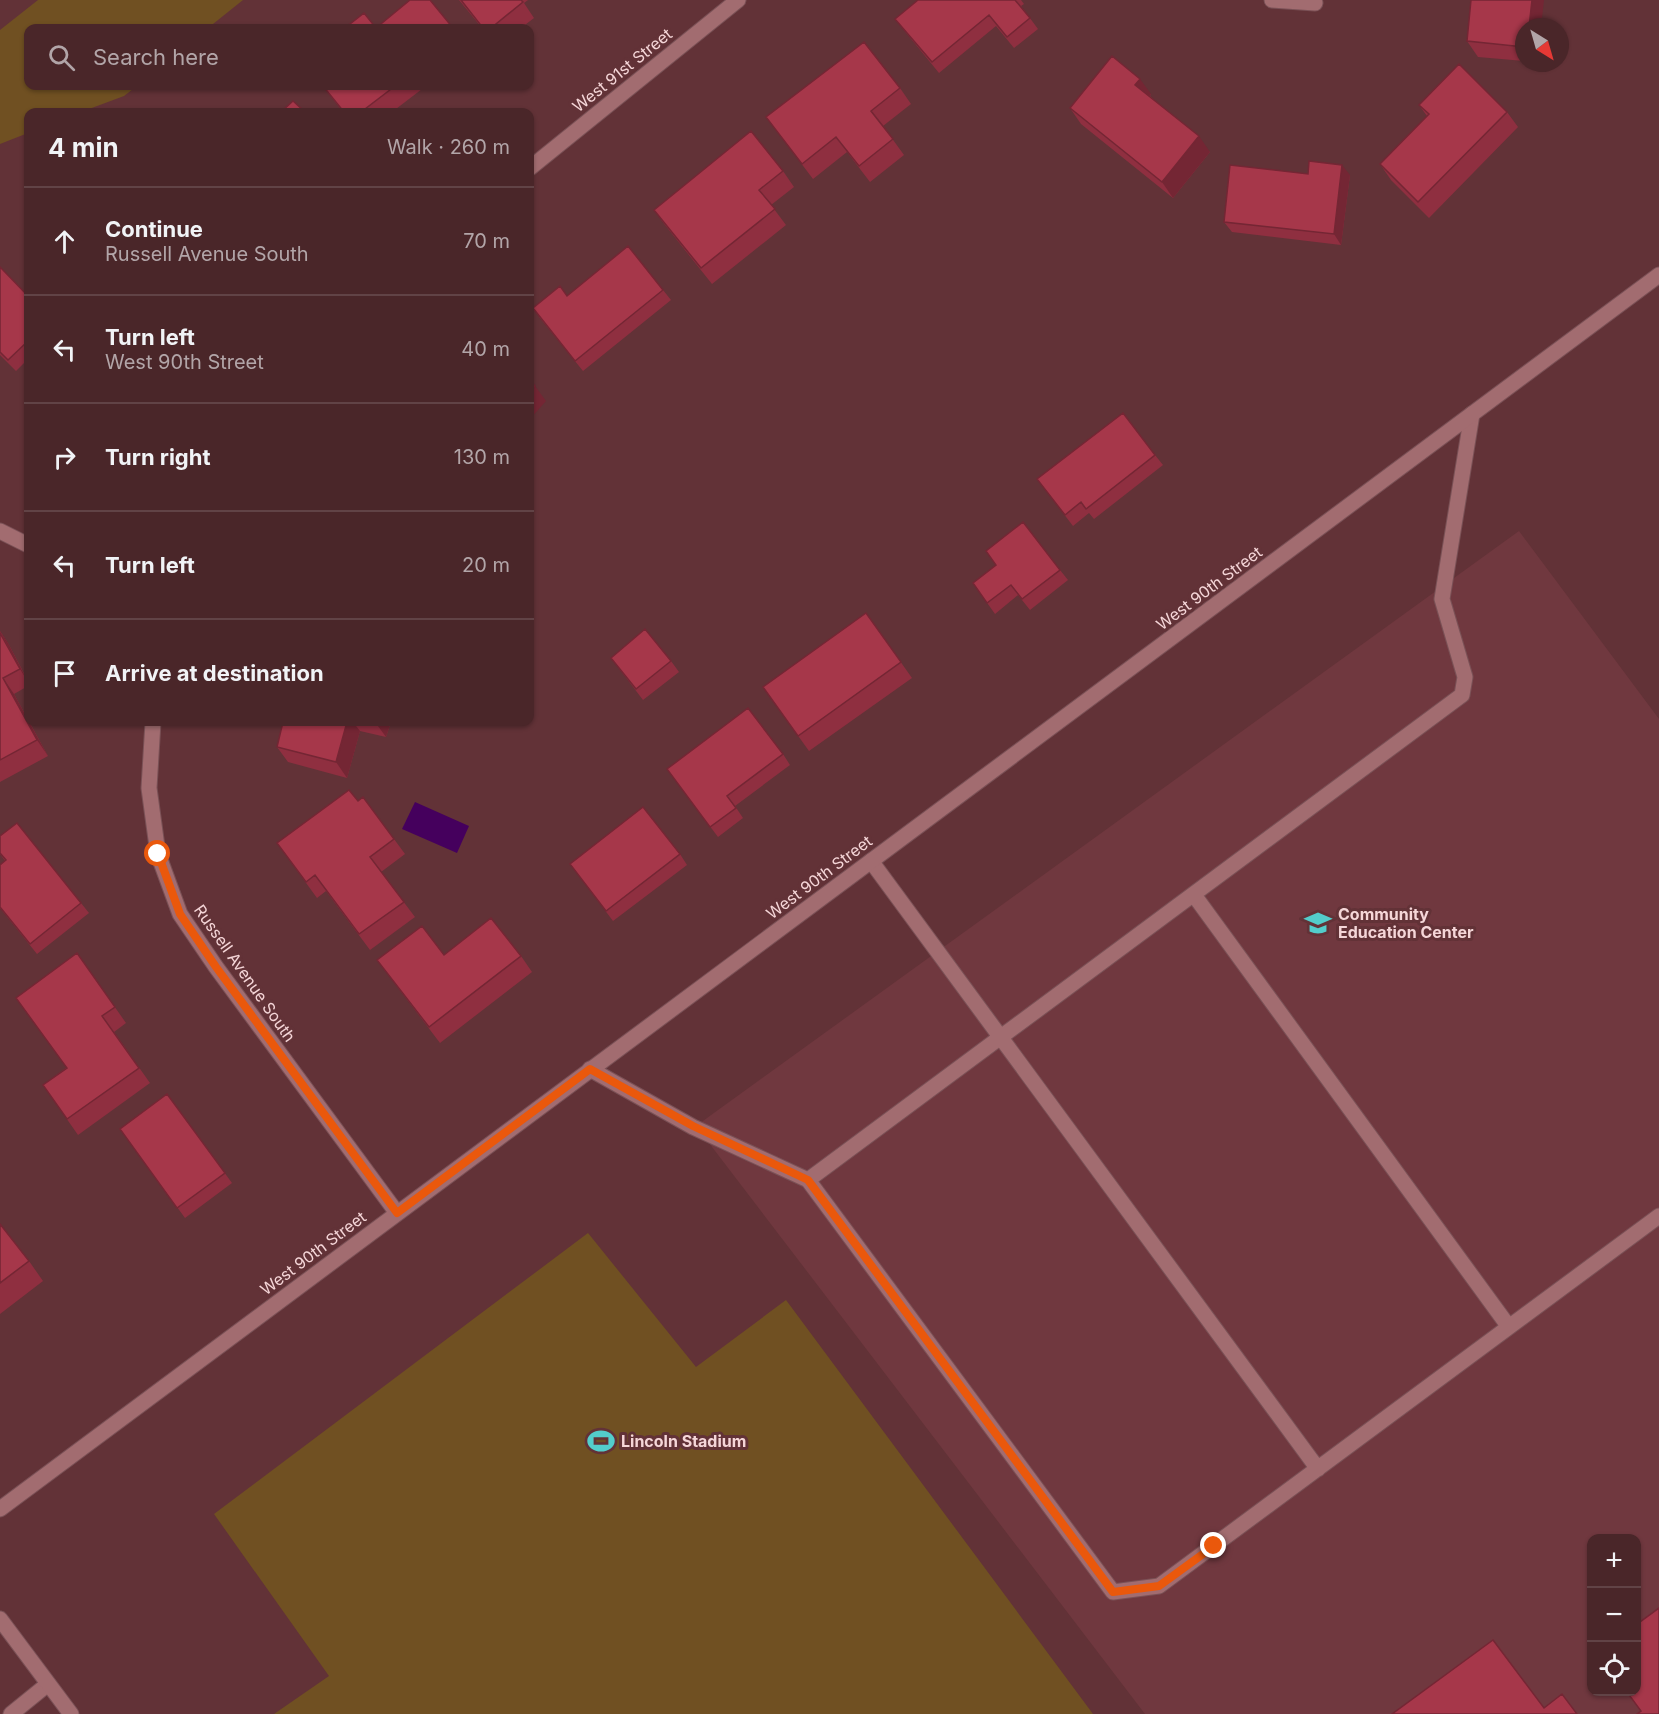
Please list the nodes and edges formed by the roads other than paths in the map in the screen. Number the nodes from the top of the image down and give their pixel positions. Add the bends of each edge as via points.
1 (738, 0) edge
2 (1272, 0) edge
3 (1315, 3) dead end
4 (534, 165) edge
5 (1659, 275) edge
6 (1472, 414) junction
7 (0, 531) edge
8 (24, 543) edge
9 (153, 726) edge
10 (871, 861) junction
11 (1194, 895) junction
12 (1001, 1038) junction
13 (590, 1069) junction
14 (808, 1180) junction
15 (397, 1213) junction
16 (1659, 1216) edge
17 (1509, 1327) junction
18 (1318, 1469) junction
19 (0, 1509) edge
20 (0, 1619) edge
21 (48, 1683) junction
22 (11, 1714) edge
23 (71, 1714) edge

1 - 4 street, West 91st Street
2 - 3 street
5 - 6 street, West 90th Street
6 - 10 street, West 90th Street
6 - 11 street via 1442,599 1465,677 1462,694
7 - 8 street
9 - 15 street, Russell Avenue South via 149,788 158,854 180,914
10 - 12 street
10 - 13 street, West 90th Street
11 - 12 street
11 - 17 street
12 - 14 street
12 - 18 street
13 - 14 street via 693,1126
13 - 15 street, West 90th Street
14 - 18 street via 1113,1592 1159,1586
15 - 19 street, West 90th Street
16 - 17 street
17 - 18 street
20 - 21 street
21 - 22 street
21 - 23 street

